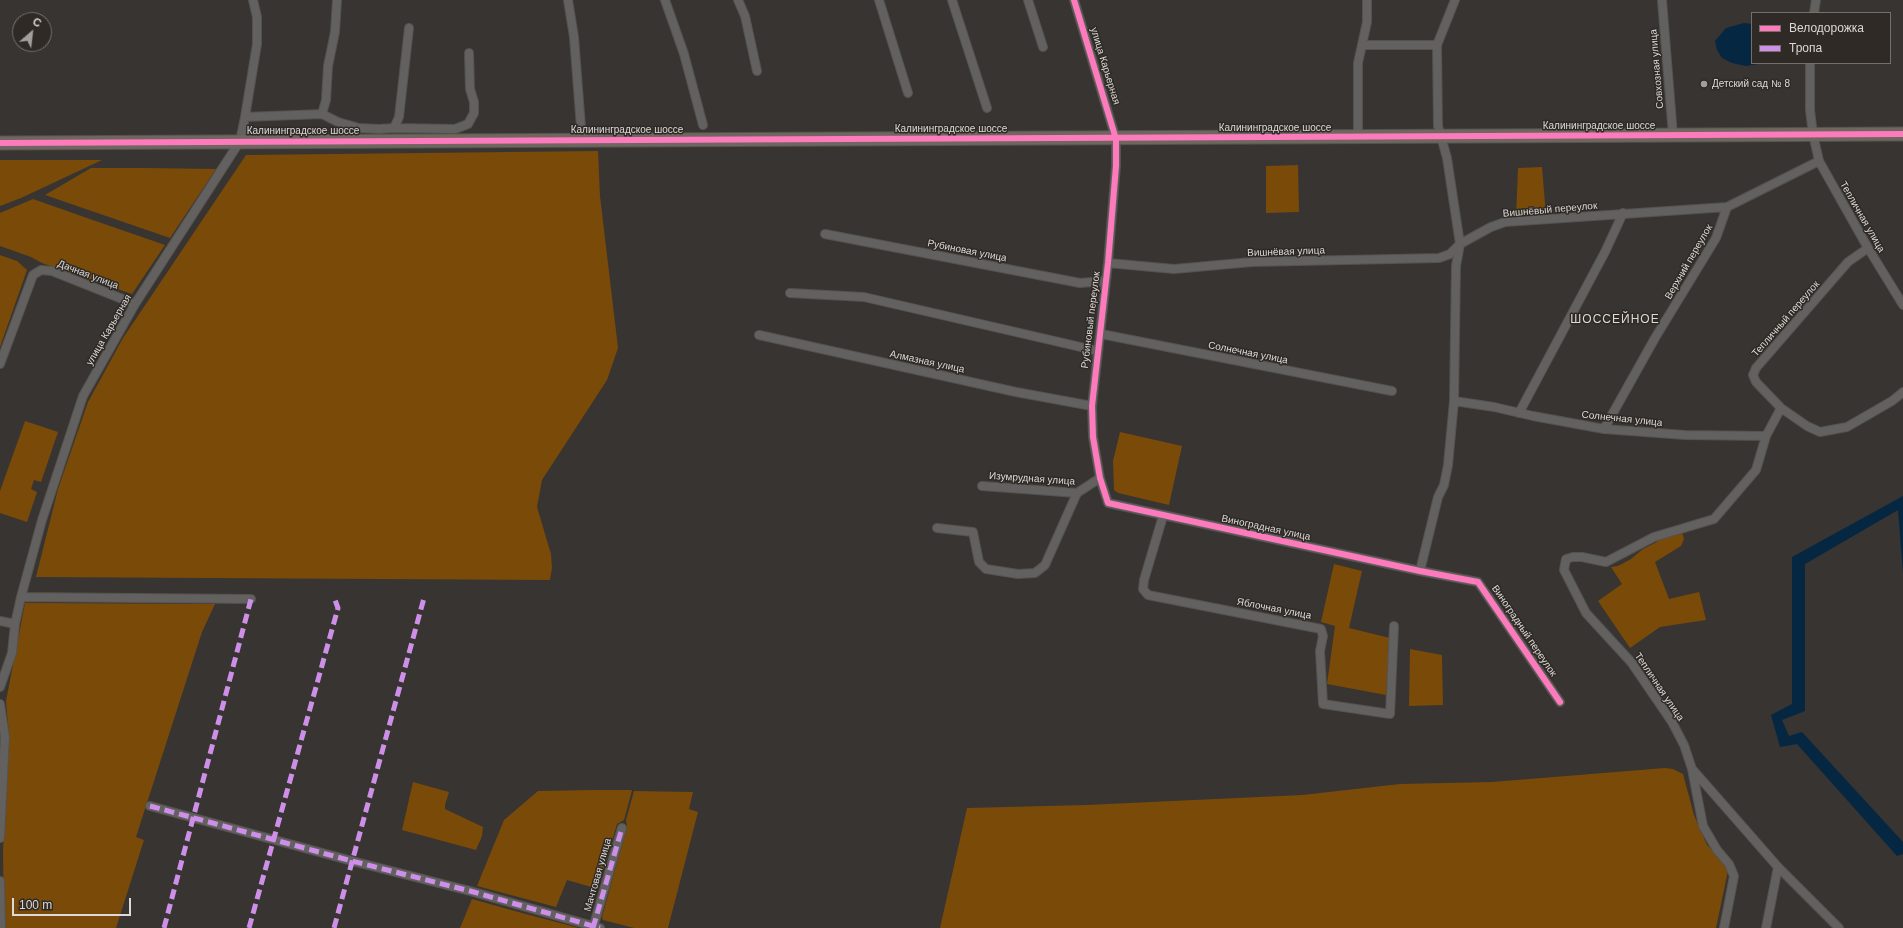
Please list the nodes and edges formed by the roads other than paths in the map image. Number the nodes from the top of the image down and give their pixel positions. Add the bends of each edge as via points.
1 (253, 0) edge
2 (336, 0) edge
3 (568, 0) edge
4 (665, 0) edge
5 (738, 0) edge
6 (879, 0) edge
7 (952, 0) edge
8 (1028, 0) edge
9 (1074, 0) edge
10 (1367, 0) edge
11 (1455, 0) edge
12 (1662, 0) edge
13 (1816, 0) edge
14 (1814, 12) edge
15 (409, 28) dead end
16 (1363, 44) junction
17 (1437, 45) junction
18 (1043, 47) dead end
19 (469, 53) dead end
20 (1810, 64) edge
21 (757, 71) dead end
22 (908, 93) dead end
23 (987, 108) dead end
24 (322, 114) junction
25 (245, 117) junction
26 (703, 125) dead end
27 (394, 128) junction
28 (1813, 134) junction
29 (1903, 134) edge
30 (1673, 135) junction
31 (1358, 137) junction
32 (1441, 137) junction
33 (1116, 139) junction
34 (582, 140) junction
35 (240, 141) junction
36 (0, 143) edge
37 (1819, 161) junction
38 (1727, 207) junction
39 (1623, 213) junction
40 (825, 234) dead end
41 (1460, 244) junction
42 (1868, 248) junction
43 (1108, 263) junction
44 (1105, 281) junction
45 (790, 293) dead end
46 (135, 304) junction
47 (1903, 305) edge
48 (1101, 334) junction
49 (759, 335) dead end
50 (1098, 351) junction
51 (0, 364) edge
52 (1392, 391) dead end
53 (1903, 392) edge
54 (1454, 402) junction
55 (1092, 406) junction
56 (1781, 408) junction
57 (1519, 413) junction
58 (1604, 429) junction
59 (1766, 436) junction
60 (1100, 478) junction
61 (982, 486) dead end
62 (1077, 493) junction
63 (1108, 503) joint
64 (1163, 516) junction
65 (937, 528) dead end
66 (1420, 572) junction
67 (21, 597) junction
68 (251, 600) dead end
69 (0, 620) edge
70 (15, 624) junction
71 (1394, 626) dead end
72 (0, 687) edge
73 (1560, 702) dead end
74 (0, 704) edge
75 (1692, 769) junction
76 (150, 806) dead end
77 (622, 828) dead end
78 (0, 838) edge
79 (1778, 867) junction
80 (0, 881) edge
81 (596, 927) edge
82 (1, 928) edge
83 (1724, 928) edge
84 (1766, 928) edge
85 (1839, 928) edge

1 - 25 street, улица Карьерная via 257,17 257,44
2 - 24 street via 335,32
3 - 34 street via 574,37
4 - 26 street via 684,54
5 - 21 street via 745,16
6 - 22 street
7 - 23 street
8 - 18 street
9 - 33 street, улица Карьерная
10 - 16 street
11 - 17 street
12 - 30 street, Совхозная улица
13 - 14 street
15 - 27 street via 399,117
16 - 17 street
16 - 31 street via 1358,63
17 - 32 street via 1438,126
19 - 27 street via 474,114 468,124 455,129
20 - 28 street
24 - 25 street
24 - 27 street via 359,128
25 - 35 street, улица Карьерная
28 - 29 main road, Калининградское шоссе
28 - 30 main road, Калининградское шоссе
28 - 37 street, Тепличная улица
30 - 32 main road, Калининградское шоссе
31 - 32 main road, Калининградское шоссе
31 - 33 main road, Калининградское шоссе
32 - 41 street
33 - 34 main road, Калининградское шоссе
33 - 43 street, Рубиновый переулок
34 - 35 main road, Калининградское шоссе
35 - 36 main road, Калининградское шоссе
35 - 46 street, улица Карьерная
37 - 38 street
37 - 42 street, Тепличная улица
38 - 39 street, Вишнёвый переулок
38 - 58 street, Верхний переулок via 1716,238 1655,338
39 - 41 street, Вишнёвый переулок via 1505,222
39 - 57 street via 1605,252
40 - 44 street, Рубиновая улица via 1080,283
41 - 43 street, Вишнёвая улица via 1450,254 1439,258 1252,262 1174,269
41 - 54 street via 1456,266
42 - 47 street, Тепличная улица
42 - 56 street, Тепличный переулок via 1848,262 1756,368 1753,375 1756,382
43 - 44 street, Рубиновый переулок
44 - 48 street, Рубиновый переулок
45 - 50 street via 864,297
46 - 51 street, Дачная улица via 52,271 40,270 33,275
46 - 67 street, улица Карьерная via 83,396 42,520
48 - 50 street, Рубиновый переулок
48 - 52 street, Солнечная улица
49 - 55 street, Алмазная улица via 1016,392
50 - 55 street, Рубиновый переулок
53 - 56 street via 1862,420 1847,427 1820,432
54 - 57 street, Солнечная улица
54 - 66 street via 1448,465
55 - 60 street, Рубиновый переулок via 1093,437
56 - 59 street, Тепличная улица
57 - 58 street, Солнечная улица
58 - 59 street, Солнечная улица via 1685,435
59 - 75 street, Тепличная улица via 1756,470 1714,519 1654,537 1606,562 1582,557 1566,559 1564,570 1586,613 1631,662 1672,722 1684,745
60 - 62 street, Изумрудная улица
60 - 63 street, Рубиновый переулок
61 - 62 street, Изумрудная улица
62 - 65 street via 1045,565 1035,573 1018,574 986,569 979,562 974,532
63 - 64 street, Виноградная улица
64 - 66 street, Виноградная улица
64 - 71 street, Яблочная улица via 1144,580 1143,589 1148,595 1321,629 1323,704 1390,714
66 - 73 street, Виноградный переулок via 1478,582
67 - 68 street
67 - 70 street, улица Карьерная
69 - 70 street
70 - 72 street, улица Карьерная via 12,653
74 - 78 street via 5,737
75 - 79 street
75 - 83 street via 1703,826 1729,864 1734,876
76 - 81 street via 470,890
77 - 81 street, Мачтовая улица
79 - 84 street
79 - 85 street
80 - 82 street

